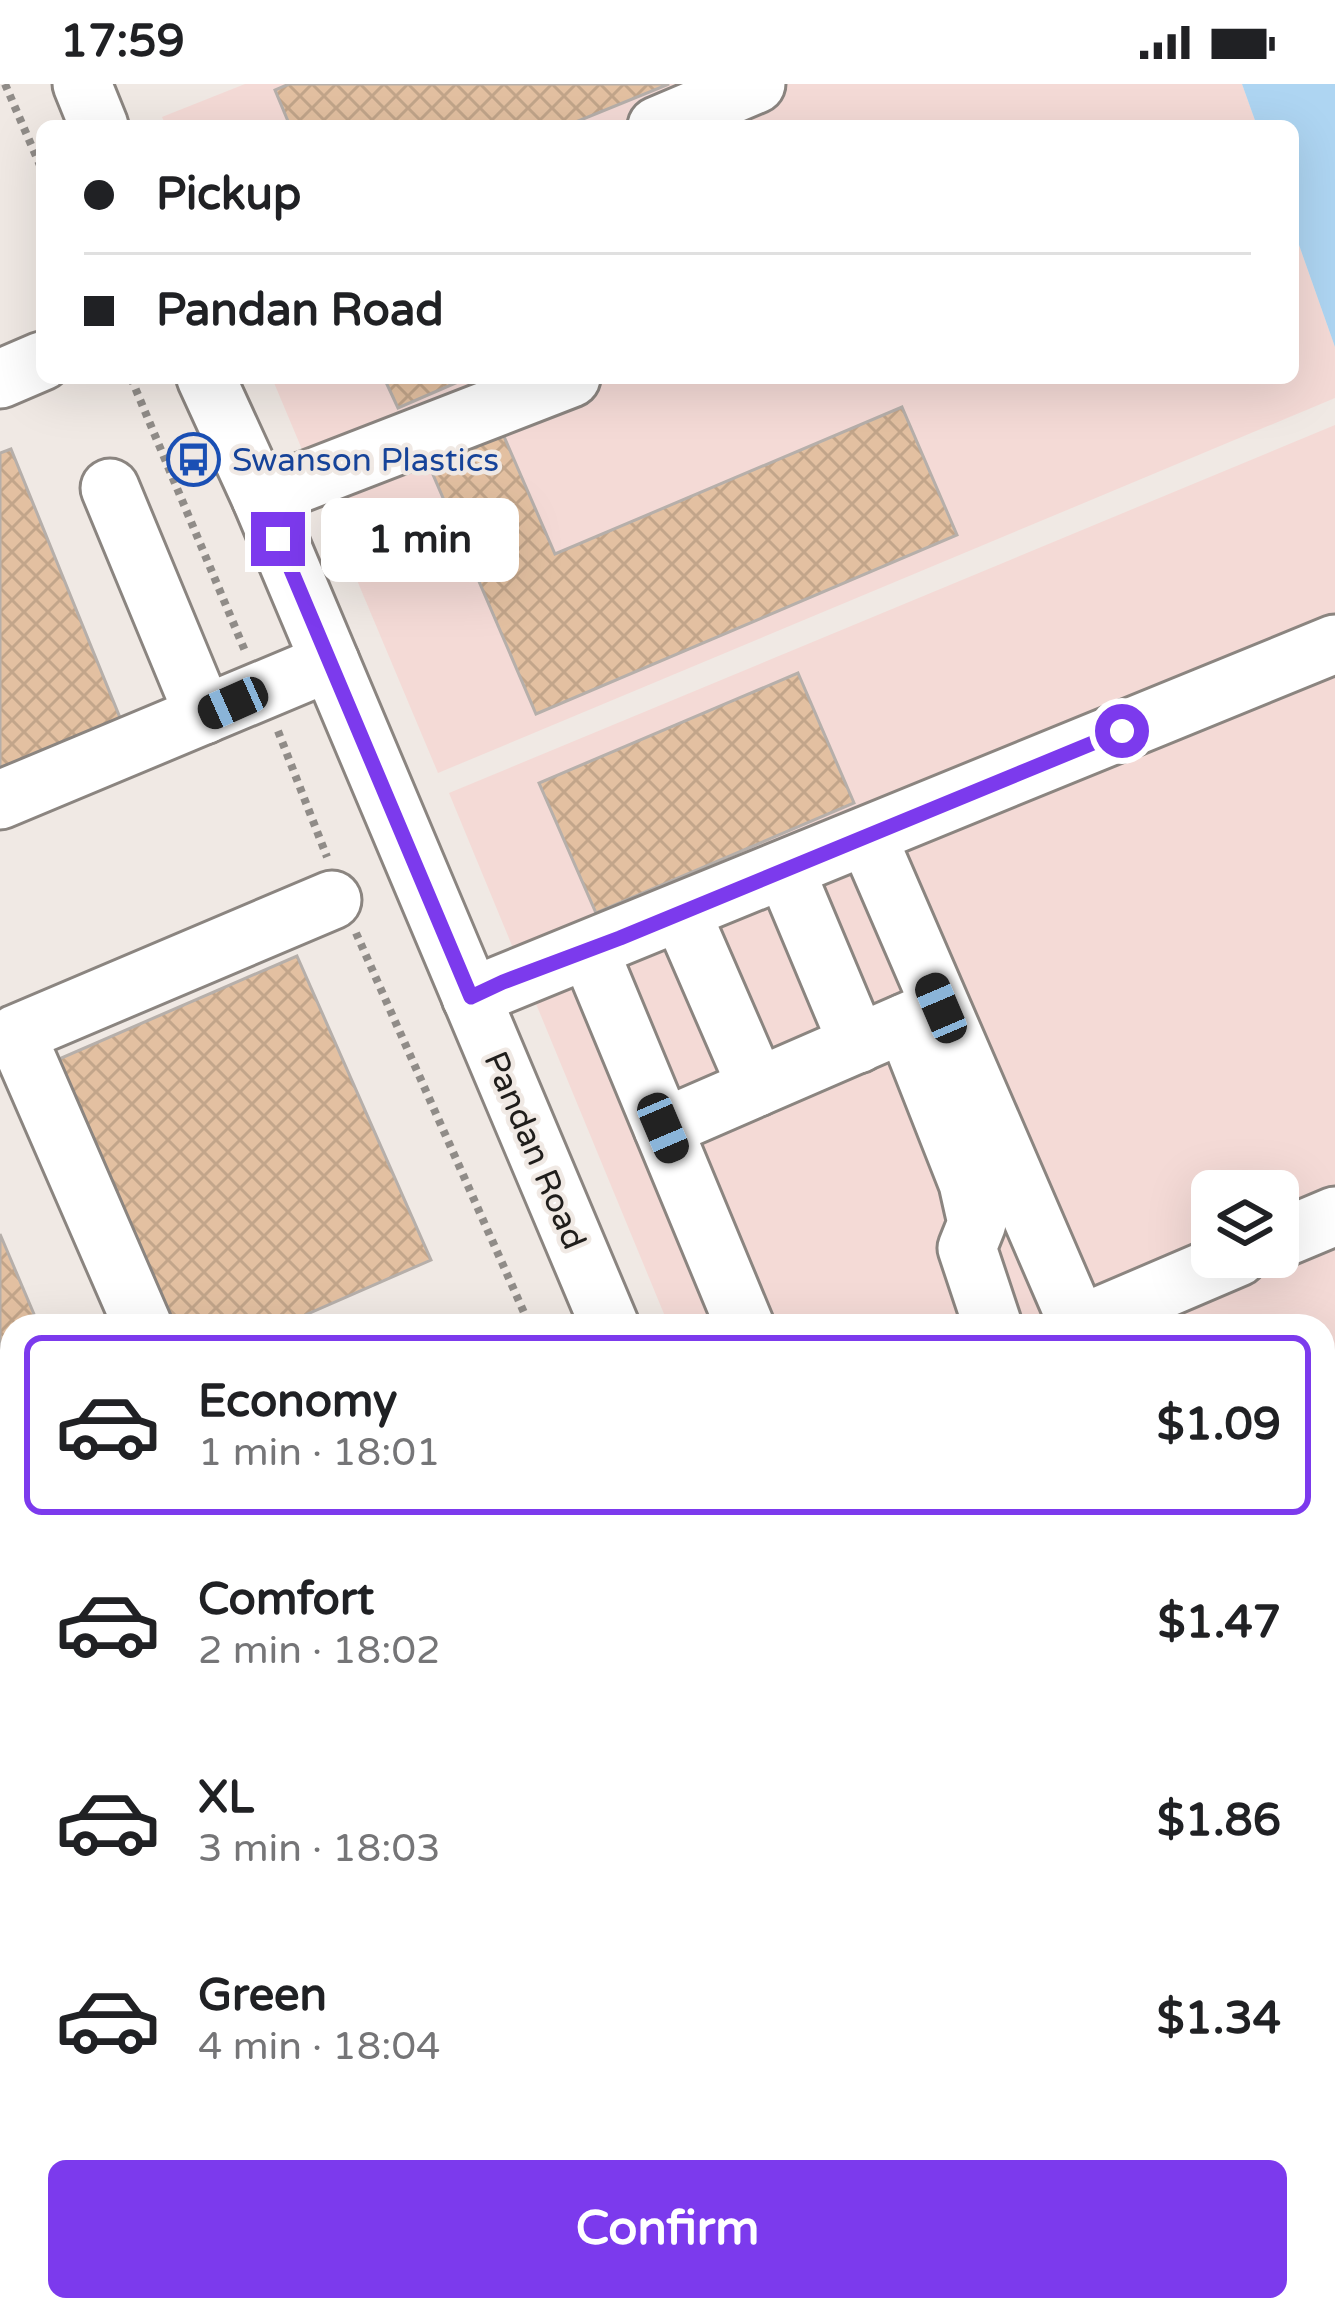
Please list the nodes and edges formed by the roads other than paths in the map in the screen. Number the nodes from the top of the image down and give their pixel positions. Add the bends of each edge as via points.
1 (82, 84) edge
2 (756, 84) edge
3 (97, 120) edge
4 (671, 120) edge
5 (36, 364) edge
6 (0, 379) edge
7 (209, 384) edge
8 (556, 384) edge
9 (110, 488) dead end
10 (261, 498) junction
11 (1335, 644) edge
12 (330, 662) junction
13 (204, 715) junction
14 (0, 800) edge
15 (867, 836) junction
16 (784, 870) junction
17 (332, 900) dead end
18 (681, 912) junction
19 (589, 950) junction
20 (471, 997) junction
21 (901, 1025) junction
22 (757, 1087) junction
23 (663, 1128) junction
24 (1335, 1216) edge
25 (1299, 1231) edge
26 (1191, 1277) edge
27 (137, 1314) edge
28 (605, 1314) edge
29 (740, 1314) edge
30 (989, 1314) edge
31 (1072, 1314) edge
32 (1105, 1314) edge

1 - 3 street
2 - 4 street
5 - 6 street
7 - 10 street, Pandan Road
8 - 10 street
9 - 13 street
10 - 12 street, Pandan Road
11 - 15 street
12 - 13 street
12 - 20 street, Pandan Road
13 - 14 street
15 - 16 street
15 - 21 street
16 - 18 street
16 - 21 street
17 - 27 street via 16,1034
18 - 19 street
18 - 22 street
19 - 20 street
19 - 23 street
20 - 28 street, Pandan Road
21 - 22 street
21 - 30 street via 968,1183 977,1223 967,1248
21 - 31 street
22 - 23 street
23 - 29 street
24 - 25 street
26 - 32 street

